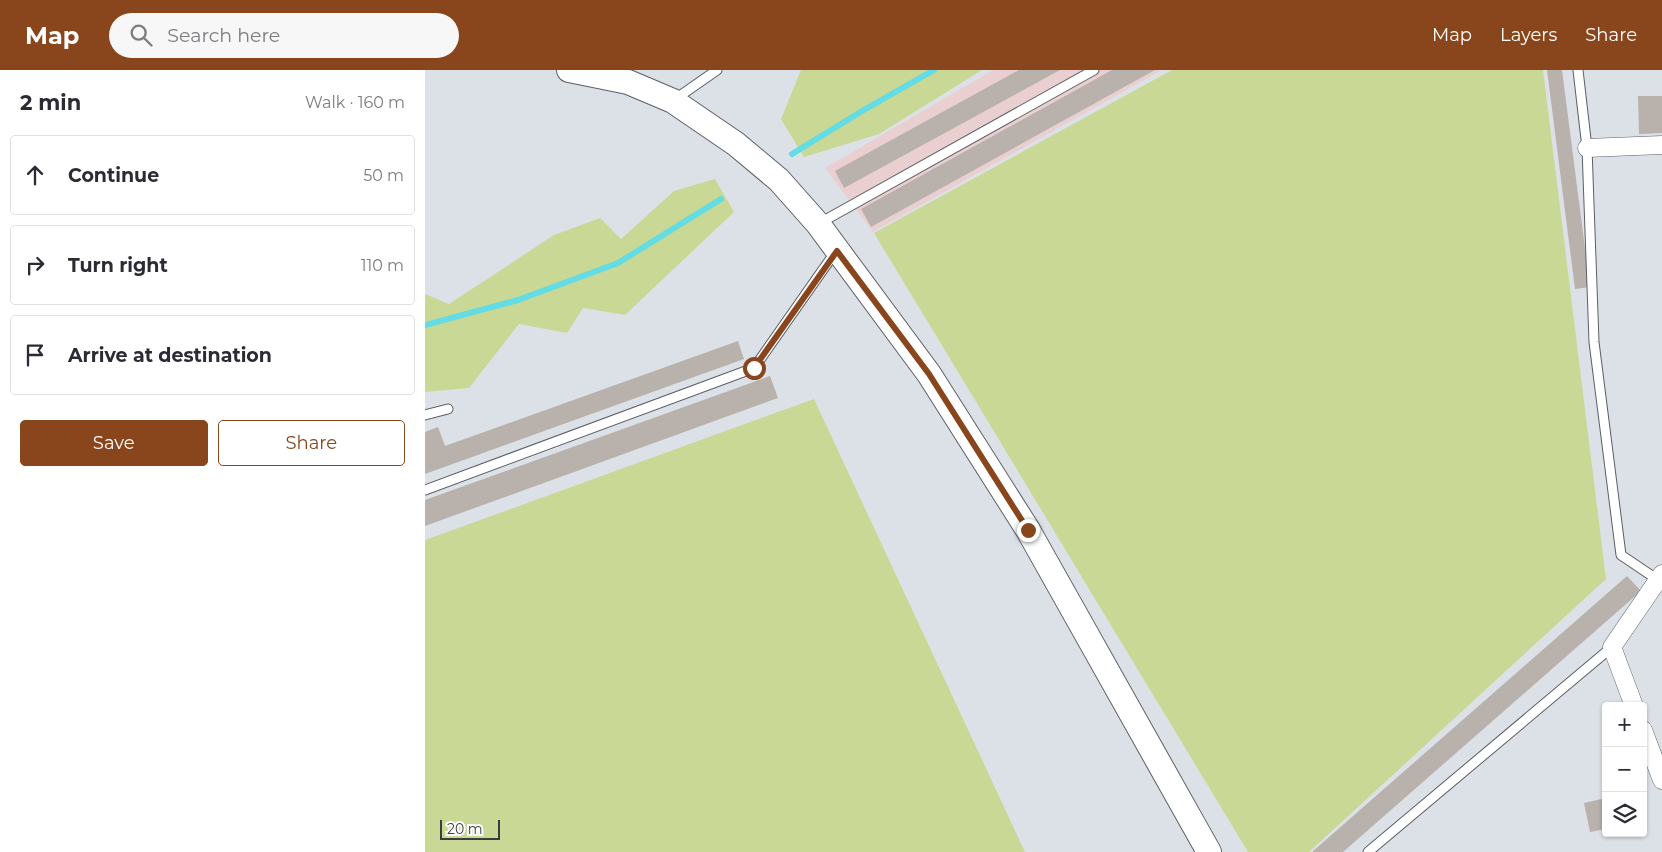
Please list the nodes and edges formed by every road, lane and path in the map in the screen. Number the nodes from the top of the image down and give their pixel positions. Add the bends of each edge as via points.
1 (569, 70) edge
2 (717, 70) edge
3 (1094, 70) edge
4 (1577, 70) edge
5 (673, 101) junction
6 (1662, 145) edge
7 (1587, 148) junction
8 (818, 224) junction
9 (837, 251) junction
10 (448, 409) dead end
11 (425, 415) edge
12 (425, 490) edge
13 (1660, 577) edge
14 (1612, 647) junction
15 (1633, 702) edge
16 (1647, 741) edge
17 (1662, 780) edge
18 (1209, 852) edge
19 (1368, 852) edge

1 - 5 main road via 628,82
2 - 5 lane
3 - 8 lane
4 - 7 lane
5 - 8 main road via 736,144 779,180
6 - 7 street
7 - 13 lane via 1594,342 1621,556
8 - 9 main road
9 - 12 lane via 754,368
9 - 18 main road via 929,374 1028,530
10 - 11 lane
13 - 14 street
14 - 15 street
14 - 19 lane
16 - 17 street

